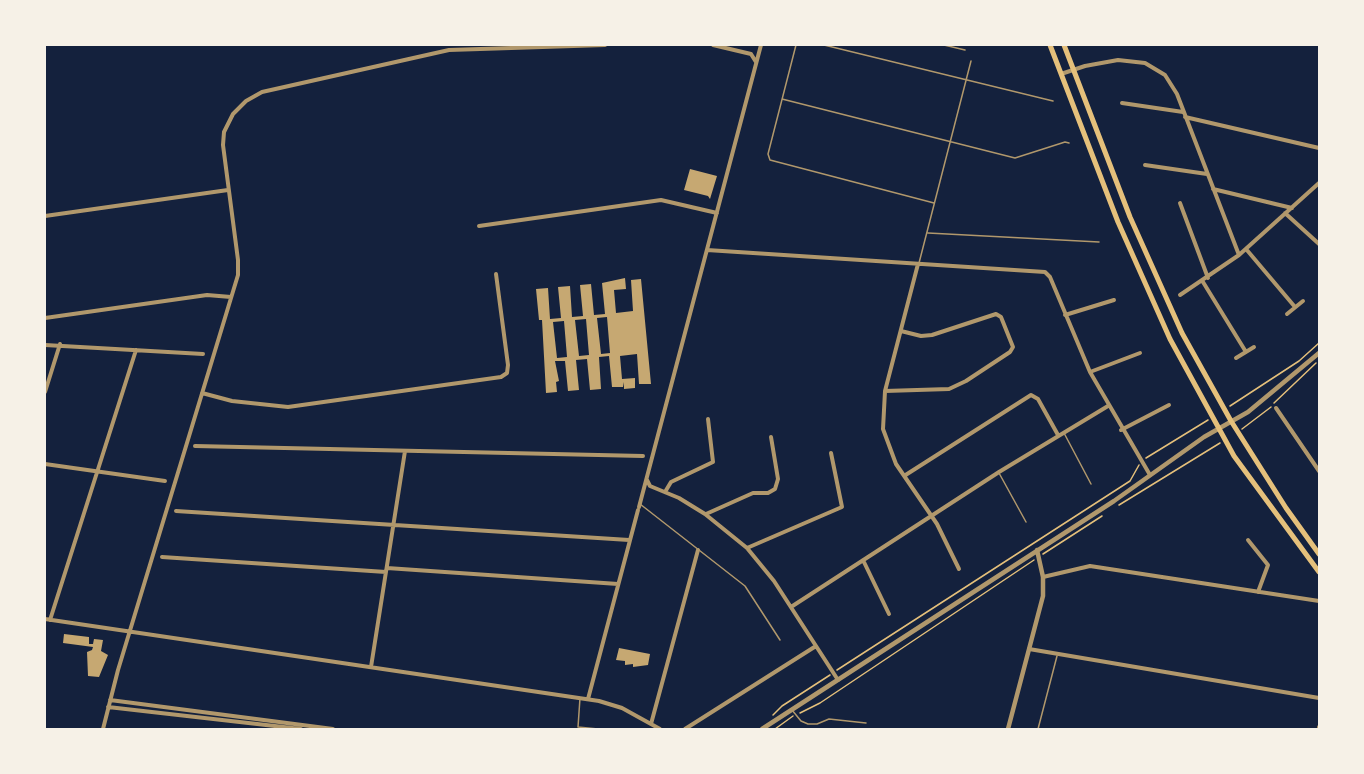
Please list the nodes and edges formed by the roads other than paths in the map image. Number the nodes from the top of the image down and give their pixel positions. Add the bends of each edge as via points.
1 (604, 45) edge
2 (713, 45) edge
3 (761, 45) edge
4 (796, 45) edge
5 (824, 45) edge
6 (944, 45) edge
7 (1050, 45) edge
8 (1064, 45) edge
9 (736, 47) edge
10 (965, 50) dead end
11 (971, 61) dead end
12 (756, 63) junction
13 (1073, 70) junction
14 (1061, 74) junction
15 (967, 79) junction
16 (782, 99) junction
17 (1053, 101) dead end
18 (1122, 103) dead end
19 (1184, 114) junction
20 (950, 141) junction
21 (1069, 143) dead end
22 (1319, 148) edge
23 (1145, 165) dead end
24 (1208, 175) junction
25 (1319, 183) edge
26 (1213, 189) junction
27 (229, 190) junction
28 (934, 203) junction
29 (1180, 203) dead end
30 (1292, 208) junction
31 (717, 213) junction
32 (1285, 213) junction
33 (45, 216) edge
34 (478, 226) dead end
35 (927, 232) junction
36 (1099, 242) dead end
37 (1319, 244) edge
38 (1246, 249) junction
39 (707, 250) junction
40 (1239, 255) junction
41 (918, 264) junction
42 (496, 274) dead end
43 (1208, 278) junction
44 (1203, 282) junction
45 (1180, 295) dead end
46 (231, 297) junction
47 (1114, 300) dead end
48 (1303, 301) dead end
49 (1295, 307) junction
50 (1287, 314) dead end
51 (1065, 315) junction
52 (45, 318) edge
53 (901, 331) junction
54 (60, 344) junction
55 (45, 345) edge
56 (1254, 346) dead end
57 (136, 350) junction
58 (1246, 352) junction
59 (1140, 353) dead end
60 (1319, 353) edge
61 (203, 354) dead end
62 (1236, 358) dead end
63 (1090, 372) junction
64 (885, 391) junction
65 (45, 392) edge
66 (202, 393) junction
67 (1169, 405) dead end
68 (1108, 406) junction
69 (1276, 408) dead end
70 (1287, 412) dead end
71 (1282, 416) junction
72 (708, 418) dead end
73 (1231, 421) junction
74 (1218, 429) junction
75 (1121, 430) junction
76 (1063, 432) junction
77 (1058, 435) junction
78 (771, 437) dead end
79 (195, 446) dead end
80 (405, 451) junction
81 (831, 453) dead end
82 (644, 456) dead end
83 (45, 464) edge
84 (1319, 471) edge
85 (97, 472) junction
86 (999, 472) junction
87 (1150, 475) junction
88 (904, 476) junction
89 (646, 479) junction
90 (165, 481) dead end
91 (1091, 484) dead end
92 (665, 492) junction
93 (639, 507) junction
94 (176, 511) dead end
95 (705, 514) junction
96 (932, 517) junction
97 (1026, 522) dead end
98 (394, 526) junction
99 (629, 540) junction
100 (1248, 540) dead end
101 (747, 548) junction
102 (698, 550) junction
103 (1036, 550) junction
104 (1319, 554) edge
105 (162, 557) dead end
106 (863, 560) junction
107 (959, 569) dead end
108 (387, 570) junction
109 (1319, 572) edge
110 (1043, 577) junction
111 (618, 584) junction
112 (1258, 592) junction
113 (1319, 601) edge
114 (791, 607) junction
115 (889, 614) dead end
116 (48, 619) edge
117 (130, 632) junction
118 (780, 640) dead end
119 (816, 646) junction
120 (1029, 649) junction
121 (1057, 655) junction
122 (371, 667) junction
123 (838, 680) junction
124 (580, 697) junction
125 (1319, 698) edge
126 (588, 699) junction
127 (110, 700) junction
128 (108, 707) junction
129 (792, 709) junction
130 (866, 723) dead end
131 (651, 724) junction
132 (319, 728) edge
133 (762, 728) edge
134 (103, 729) edge
135 (301, 729) edge
136 (333, 729) edge
137 (598, 729) edge
138 (660, 729) edge
139 (686, 729) edge
140 (1008, 729) edge
141 (1038, 729) edge

1 - 27 street via 449,50 262,92 239,107 227,125 223,145
2 - 9 street
3 - 12 street
4 - 16 lane
5 - 15 lane
6 - 10 lane
7 - 14 main road
8 - 13 main road
9 - 12 street via 751,54
11 - 15 lane
12 - 31 street
13 - 14 street
13 - 19 street via 1118,60 1145,63 1168,78
13 - 73 main road via 1145,253 1182,333
14 - 74 main road via 1133,259
15 - 17 lane
15 - 20 lane
16 - 20 lane
16 - 28 lane via 768,154 772,162
18 - 19 street
19 - 22 street
19 - 24 street
20 - 21 lane via 1015,158
20 - 28 lane
23 - 24 street
24 - 26 street
25 - 30 street
26 - 30 street
26 - 40 street
27 - 33 street
27 - 46 street via 238,260
28 - 35 lane
29 - 43 street
30 - 32 street
31 - 34 street via 661,200
31 - 39 street
32 - 37 street
32 - 38 street
35 - 36 lane
35 - 41 lane
38 - 40 street
38 - 49 street
39 - 41 street
39 - 89 street
40 - 43 street
41 - 51 street via 1047,273
41 - 53 street
42 - 66 street via 508,365 507,373 501,377 288,407 232,401
43 - 44 street
44 - 45 street
44 - 58 street
46 - 52 street via 207,295
46 - 66 street
47 - 51 street
48 - 49 street
49 - 50 street
51 - 63 street
53 - 64 street
53 - 64 street via 932,335 996,314 1013,347 949,389
54 - 55 street
54 - 57 street
54 - 65 street
56 - 58 street
57 - 61 street
57 - 85 street
58 - 62 street
59 - 63 street
60 - 73 street via 1248,412
63 - 68 street
64 - 88 street via 885,438
66 - 117 street
67 - 75 street
68 - 75 street
68 - 76 street
69 - 71 street
70 - 71 street
71 - 84 street
72 - 92 street via 713,462 671,482
73 - 74 street
73 - 104 main road
74 - 87 street
74 - 109 main road
75 - 87 street
76 - 77 street
76 - 91 lane
77 - 86 street
77 - 88 street via 1036,396 1031,395
78 - 95 street via 778,479 775,489 753,493
79 - 80 street
80 - 82 street
80 - 98 street
81 - 101 street via 842,507
83 - 85 street
85 - 90 street
85 - 116 street
86 - 96 street
86 - 97 lane
87 - 103 street
88 - 96 street
89 - 92 street via 650,486
89 - 93 street
92 - 95 street
93 - 99 street
93 - 102 lane
94 - 98 street
95 - 101 street
96 - 106 street
96 - 107 street
98 - 99 street
98 - 108 street
99 - 111 street
100 - 112 street via 1268,566
101 - 114 street
102 - 118 lane via 746,586
102 - 131 street
103 - 110 street
103 - 123 street
105 - 108 street
106 - 114 street
106 - 115 street
108 - 111 street
108 - 122 street
110 - 112 street via 1090,566
110 - 120 street via 1043,596
111 - 126 street
112 - 113 street
114 - 119 street
116 - 117 street
117 - 122 street
117 - 127 street
119 - 123 street
119 - 139 street
120 - 121 street
120 - 140 street
121 - 125 street
121 - 141 lane
122 - 124 street
123 - 129 street
124 - 126 street
124 - 137 lane via 578,727
126 - 131 street via 622,708
127 - 128 street
127 - 132 street
128 - 134 street
128 - 135 street
129 - 130 lane via 808,724 829,719
129 - 133 street
131 - 138 street
132 - 136 street

